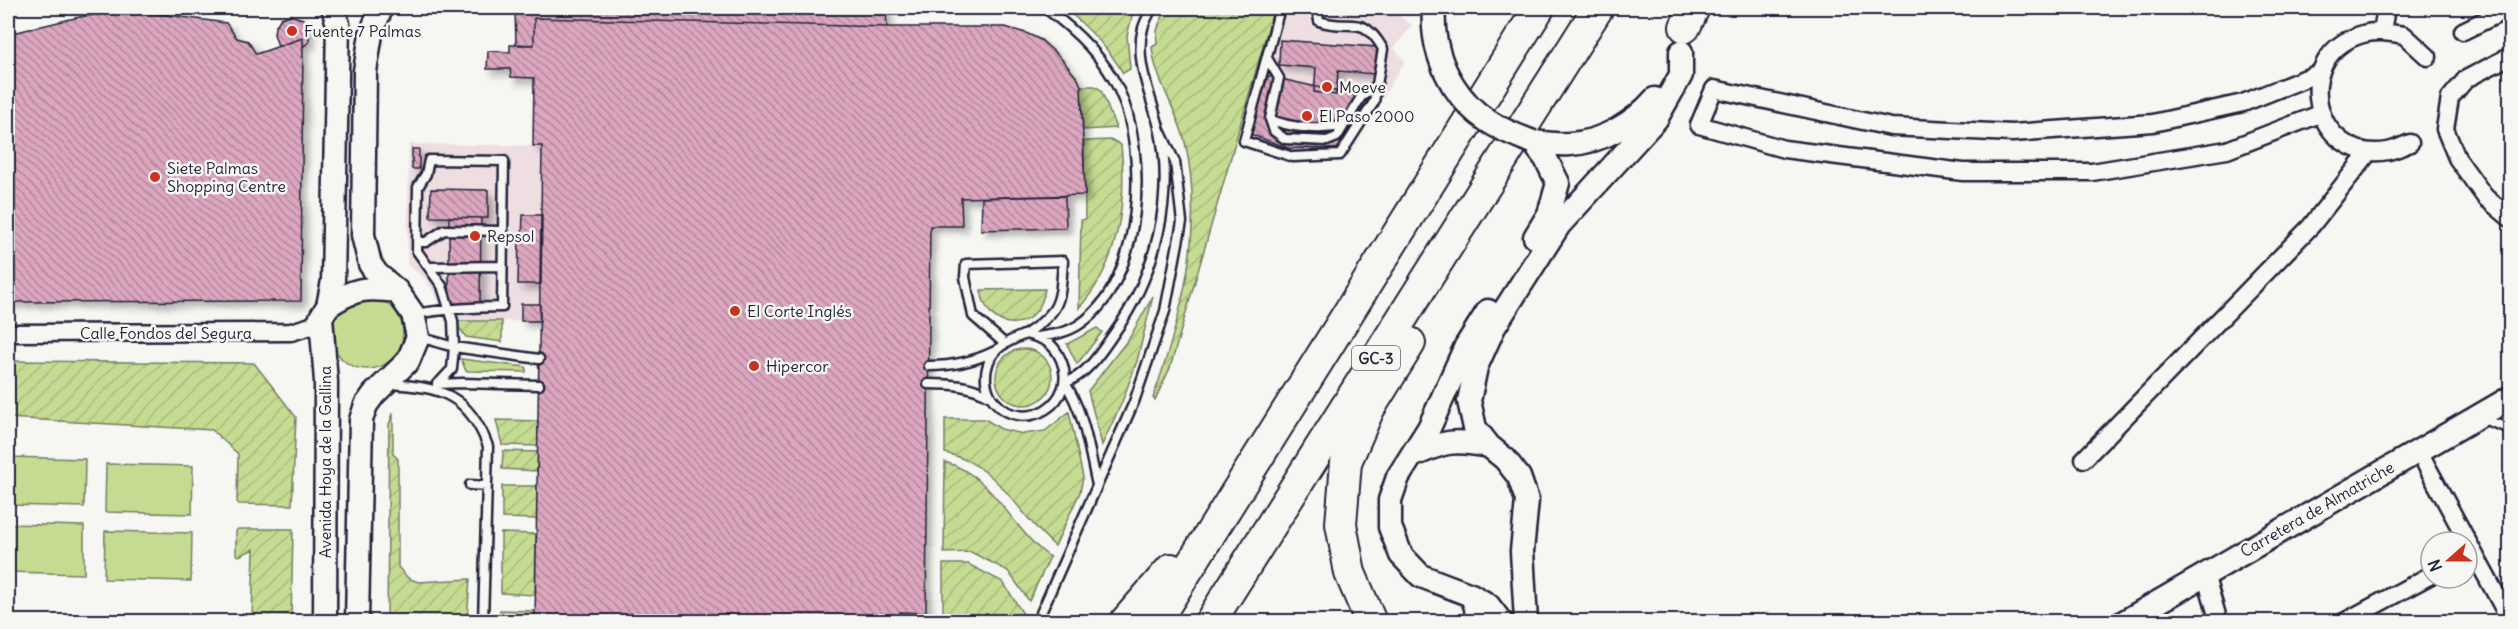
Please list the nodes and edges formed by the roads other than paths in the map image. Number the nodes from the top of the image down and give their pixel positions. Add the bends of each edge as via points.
1 (333, 8) edge
2 (381, 8) edge
3 (1045, 8) edge
4 (1152, 8) edge
5 (1280, 8) edge
6 (1317, 8) edge
7 (1418, 8) edge
8 (1539, 8) edge
9 (1598, 8) edge
10 (2385, 8) edge
11 (2511, 8) edge
12 (1433, 18) edge
13 (1686, 24) edge
14 (2463, 31) dead end
15 (2382, 32) junction
16 (2511, 56) edge
17 (2428, 57) dead end
18 (1267, 58) junction
19 (2319, 73) junction
20 (1376, 86) junction
21 (1542, 94) junction
22 (2320, 114) junction
23 (1270, 119) junction
24 (1344, 125) junction
25 (1159, 128) junction
26 (2410, 143) dead end
27 (1542, 148) junction
28 (2369, 152) junction
29 (2511, 218) edge
30 (503, 231) junction
31 (417, 242) junction
32 (502, 266) junction
33 (429, 267) junction
34 (398, 291) junction
35 (449, 309) junction
36 (324, 311) junction
37 (413, 314) junction
38 (8, 333) edge
39 (1026, 334) junction
40 (418, 337) junction
41 (1037, 337) junction
42 (1329, 342) junction
43 (1004, 343) junction
44 (454, 347) junction
45 (995, 351) junction
46 (539, 359) dead end
47 (929, 366) dead end
48 (1065, 383) junction
49 (383, 384) junction
50 (438, 384) junction
51 (928, 384) dead end
52 (539, 385) dead end
53 (419, 386) junction
54 (991, 398) junction
55 (2511, 398) edge
56 (2477, 417) junction
57 (2511, 429) edge
58 (1489, 446) junction
59 (2418, 450) junction
60 (1412, 456) junction
61 (2084, 459) dead end
62 (470, 485) dead end
63 (487, 486) junction
64 (1098, 486) junction
65 (2458, 530) edge
66 (2479, 568) edge
67 (2205, 574) junction
68 (2419, 580) edge
69 (1471, 596) junction
70 (2511, 620) edge
71 (325, 621) edge
72 (357, 621) edge
73 (483, 621) edge
74 (1037, 621) edge
75 (1125, 621) edge
76 (1155, 621) edge
77 (1210, 621) edge
78 (1371, 621) edge
79 (1478, 621) edge
80 (1501, 621) edge
81 (1526, 621) edge
82 (2124, 621) edge
83 (2219, 621) edge
84 (2344, 621) edge

1 - 36 street, Avenida Hoya de la Gallina via 338,24 333,281
2 - 34 street via 371,34 366,71 363,235 370,264
3 - 41 lane via 1082,38 1103,62 1118,88 1133,129 1138,185 1122,267 1105,298 1082,323 1056,335
4 - 25 lane via 1143,28 1141,65
5 - 18 lane
6 - 20 lane via 1319,21 1361,25 1374,33 1383,49
7 - 12 street
8 - 42 highway, GC-3
9 - 21 highway, GC-3
10 - 15 street
11 - 14 street
12 - 27 street, bridge via 1443,68 1464,102 1495,128
13 - 27 street via 1666,87 1640,116 1608,135
13 - 58 street via 1681,75 1656,119 1559,225 1494,327 1476,367 1469,401 1475,428
15 - 17 street via 2404,35
15 - 19 street via 2345,40 2329,54
16 - 29 street via 2466,79 2450,98 2445,129 2457,158 2485,197
18 - 20 lane via 1244,141 1293,157 1340,155 1374,102
18 - 23 lane via 1279,78
19 - 22 street via 2316,93
19 - 22 street via 2243,103 2153,123 2012,133 1891,127 1714,89 1699,125 1784,149 1963,172 2092,172 2226,150
20 - 24 lane via 1361,97
21 - 77 highway, GC-3
21 - 78 highway, GC-3 via 1499,196 1369,410 1346,462 1341,524 1350,573
22 - 28 street via 2332,133 2349,146
23 - 24 lane via 1286,125
23 - 24 lane via 1275,131 1285,139 1327,141 1336,137
25 - 48 lane via 1164,160 1163,194 1155,250 1146,276 1126,316 1101,351 1082,374
25 - 64 lane via 1175,162 1180,194 1182,222 1175,265 1153,351
26 - 28 street via 2390,151
27 - 60 street via 1558,183 1550,214 1466,346 1442,402
28 - 61 street via 2311,226
30 - 31 lane via 444,230 426,242
30 - 31 lane via 504,161 429,159 418,187
30 - 32 lane
31 - 33 lane via 417,251
32 - 33 lane
32 - 35 lane via 502,307
33 - 35 lane via 442,286
34 - 36 street via 354,290
34 - 37 street
35 - 37 lane
35 - 44 lane
36 - 38 street, Calle Fondos del Segura via 311,326 291,332
36 - 71 street, Avenida Hoya de la Gallina
37 - 40 street
39 - 41 lane
39 - 43 lane
39 - 43 lane via 1047,320 1060,300 1063,261 966,264 973,316
40 - 44 lane
40 - 49 street, Avenida Hoya de la Gallina via 408,361
41 - 48 lane via 1058,355
42 - 75 highway via 1243,459 1170,570
42 - 76 highway, GC-3
43 - 45 lane
44 - 46 lane
44 - 50 lane via 452,369
45 - 47 lane via 971,362
45 - 54 lane via 985,374
48 - 54 lane via 1059,399 1038,415 1012,414
48 - 64 lane via 1082,416
49 - 53 lane
49 - 72 street, Avenida Hoya de la Gallina via 366,405 361,420
50 - 52 lane
50 - 53 lane
51 - 54 lane via 962,386
53 - 63 lane via 457,400 479,423 488,446
55 - 56 street, Carretera de Almatriche
56 - 57 lane
56 - 59 street, Carretera de Almatriche
58 - 60 street via 1460,440
58 - 81 street via 1519,477 1527,500 1522,551
59 - 65 street
59 - 67 street, Carretera de Almatriche
60 - 69 street via 1398,477 1390,500 1390,527 1401,555 1421,576
62 - 63 lane
63 - 73 lane
64 - 74 lane
66 - 70 street
67 - 82 street, Carretera de Almatriche
67 - 83 street
68 - 84 street
69 - 79 street
69 - 80 street via 1488,605

